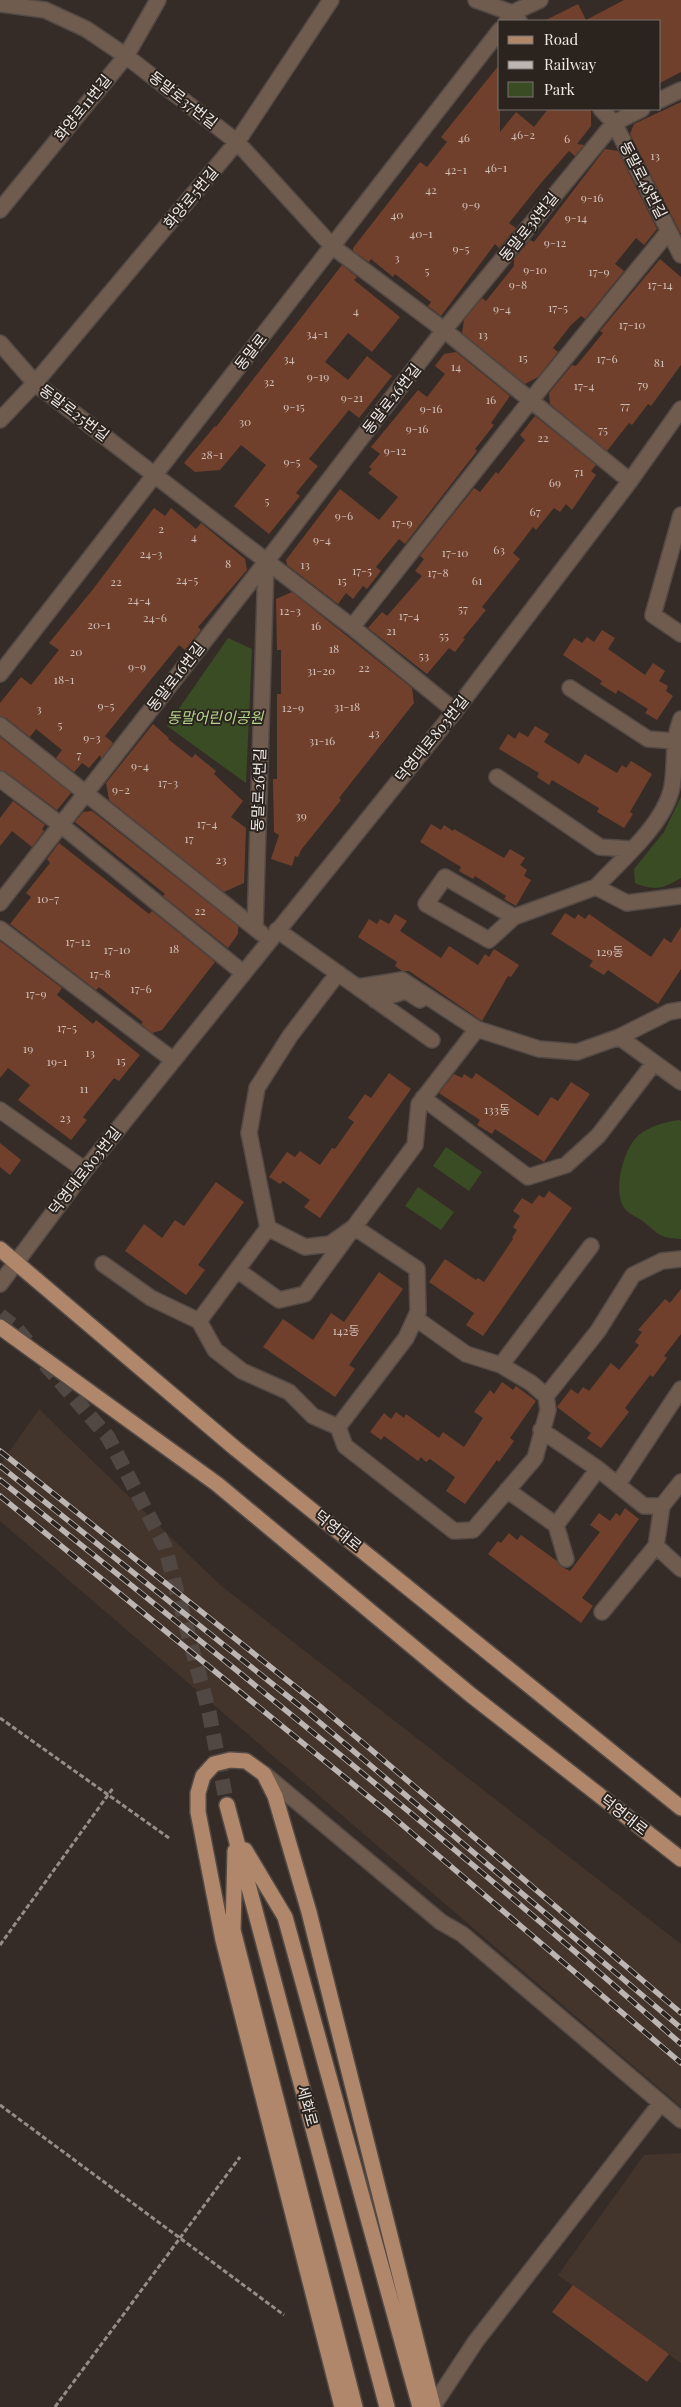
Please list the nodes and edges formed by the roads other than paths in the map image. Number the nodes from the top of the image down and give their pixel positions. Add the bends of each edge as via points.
1 (158, 0) edge
2 (331, 0) edge
3 (476, 0) edge
4 (540, 0) edge
5 (0, 4) edge
6 (513, 14) edge
7 (498, 33) edge
8 (126, 56) junction
9 (681, 90) edge
10 (661, 100) edge
11 (602, 110) edge
12 (640, 110) edge
13 (614, 123) junction
14 (237, 142) junction
15 (0, 210) edge
16 (669, 231) junction
17 (333, 247) junction
18 (681, 255) edge
19 (444, 330) junction
20 (0, 343) edge
21 (35, 383) junction
22 (531, 400) junction
23 (681, 409) edge
24 (0, 420) edge
25 (156, 475) junction
26 (630, 482) junction
27 (681, 515) edge
28 (266, 562) junction
29 (352, 627) junction
30 (681, 634) edge
31 (0, 674) edge
32 (570, 688) dead end
33 (455, 710) junction
34 (681, 719) edge
35 (0, 725) edge
36 (674, 741) junction
37 (497, 777) dead end
38 (0, 779) edge
39 (86, 791) junction
40 (61, 825) junction
41 (631, 849) junction
42 (596, 887) junction
43 (681, 896) edge
44 (0, 903) edge
45 (514, 917) junction
46 (255, 928) junction
47 (0, 929) edge
48 (273, 934) junction
49 (242, 972) junction
50 (338, 973) junction
51 (358, 987) junction
52 (376, 1000) junction
53 (681, 1010) edge
54 (447, 1019) dead end
55 (477, 1029) junction
56 (619, 1037) junction
57 (432, 1040) dead end
58 (172, 1060) junction
59 (654, 1063) junction
60 (681, 1082) edge
61 (422, 1098) junction
62 (0, 1110) edge
63 (85, 1170) junction
64 (354, 1227) junction
65 (268, 1228) junction
66 (591, 1246) dead end
67 (0, 1249) edge
68 (681, 1259) edge
69 (17, 1262) junction
70 (103, 1264) dead end
71 (237, 1270) junction
72 (0, 1284) edge
73 (415, 1318) junction
74 (199, 1321) junction
75 (0, 1327) edge
76 (501, 1365) junction
77 (681, 1388) edge
78 (546, 1396) junction
79 (338, 1426) junction
80 (541, 1430) junction
81 (598, 1469) junction
82 (681, 1482) edge
83 (618, 1484) junction
84 (507, 1490) junction
85 (662, 1506) junction
86 (556, 1525) junction
87 (656, 1546) junction
88 (566, 1559) dead end
89 (681, 1569) edge
90 (602, 1612) dead end
91 (264, 1774) junction
92 (227, 1805) tunnel mouth
93 (681, 1808) edge
94 (235, 1835) junction
95 (681, 1859) edge
96 (661, 2103) junction
97 (681, 2120) edge
98 (429, 2406) edge
99 (342, 2407) edge
100 (354, 2407) edge
101 (387, 2407) edge

1 - 8 street, 화양로11번길
2 - 14 street, 화양로5번길
3 - 6 street
4 - 6 street
5 - 8 street, 동말로37번길 via 45,10 86,29
7 - 17 street, 동말로
8 - 14 street, 동말로37번길
8 - 15 street, 화양로11번길
9 - 10 street
11 - 13 street, 동말로48번길
12 - 13 street
13 - 16 street, 동말로48번길
13 - 19 street, 동말로38번길
14 - 17 street, 동말로37번길
14 - 21 street, 화양로5번길
16 - 18 street, 동말로48번길
16 - 22 street
17 - 19 street
17 - 25 street, 동말로
19 - 22 street
19 - 28 street, 동말로26번길
20 - 21 street, 동말로25번길
21 - 24 street, 화양로5번길
21 - 25 street, 동말로25번길
22 - 26 street
22 - 29 street
23 - 26 street, 덕영대로803번길
25 - 28 street
25 - 31 street, 동말로
26 - 33 street, 덕영대로803번길
27 - 30 street via 653,615
28 - 29 street
28 - 39 street, 동말로16번길
28 - 46 street, 동말로26번길
29 - 33 street
32 - 36 street via 648,739
33 - 48 street, 덕영대로803번길
34 - 36 street
35 - 39 street
36 - 41 street via 671,791 655,823
37 - 41 street via 600,847
38 - 40 street
39 - 40 street, 동말로16번길
39 - 46 street
40 - 44 street, 동말로16번길
40 - 49 street
41 - 42 street
42 - 43 street via 627,903
42 - 45 street
45 - 45 street via 489,940 426,904 445,878
46 - 48 street
47 - 58 street
48 - 49 street, 덕영대로803번길
48 - 50 street
49 - 58 street, 덕영대로803번길
50 - 51 street
50 - 65 street via 290,1036 257,1088 249,1133
51 - 52 street
51 - 55 street via 402,980
52 - 54 street via 406,991
52 - 57 street
53 - 56 street via 668,1012
55 - 56 street via 539,1049 577,1052
55 - 61 street
56 - 59 street
58 - 63 street, 덕영대로803번길
59 - 60 street
59 - 61 street via 591,1142 566,1165 528,1177
61 - 64 street via 414,1145
62 - 63 street
63 - 69 street, 덕영대로803번길
64 - 65 street via 330,1244 306,1247
64 - 71 street via 305,1294 278,1300
64 - 73 street via 417,1269 418,1312
65 - 71 street
66 - 76 street
67 - 69 main road, 덕영대로
68 - 78 street via 662,1261 633,1275 598,1331
69 - 72 street, 덕영대로803번길
69 - 93 main road, 덕영대로 via 236,1449
70 - 74 street via 151,1298
71 - 74 street
73 - 76 street via 466,1354
73 - 79 street via 406,1338
74 - 79 street via 215,1350 242,1371 288,1392 313,1416
75 - 95 main road, 덕영대로 via 217,1484 471,1695
76 - 78 street
77 - 83 street
78 - 80 street via 548,1410
79 - 84 street via 345,1446 454,1531 473,1530
80 - 81 street
80 - 84 street via 535,1458
81 - 83 street
81 - 86 street
82 - 85 street
83 - 85 street via 644,1506
84 - 86 street
85 - 87 street
86 - 88 street
87 - 89 street
87 - 90 street
91 - 96 street via 441,1922 462,1934
91 - 98 main road via 275,1796 309,1912
91 - 99 main road via 246,1761 214,1764 203,1776 198,1793 198,1812 224,1940
92 - 94 main road, 세화로
94 - 98 main road via 285,1917
94 - 100 main road via 233,1930
94 - 101 main road, 세화로
96 - 97 street
96 - 98 street

